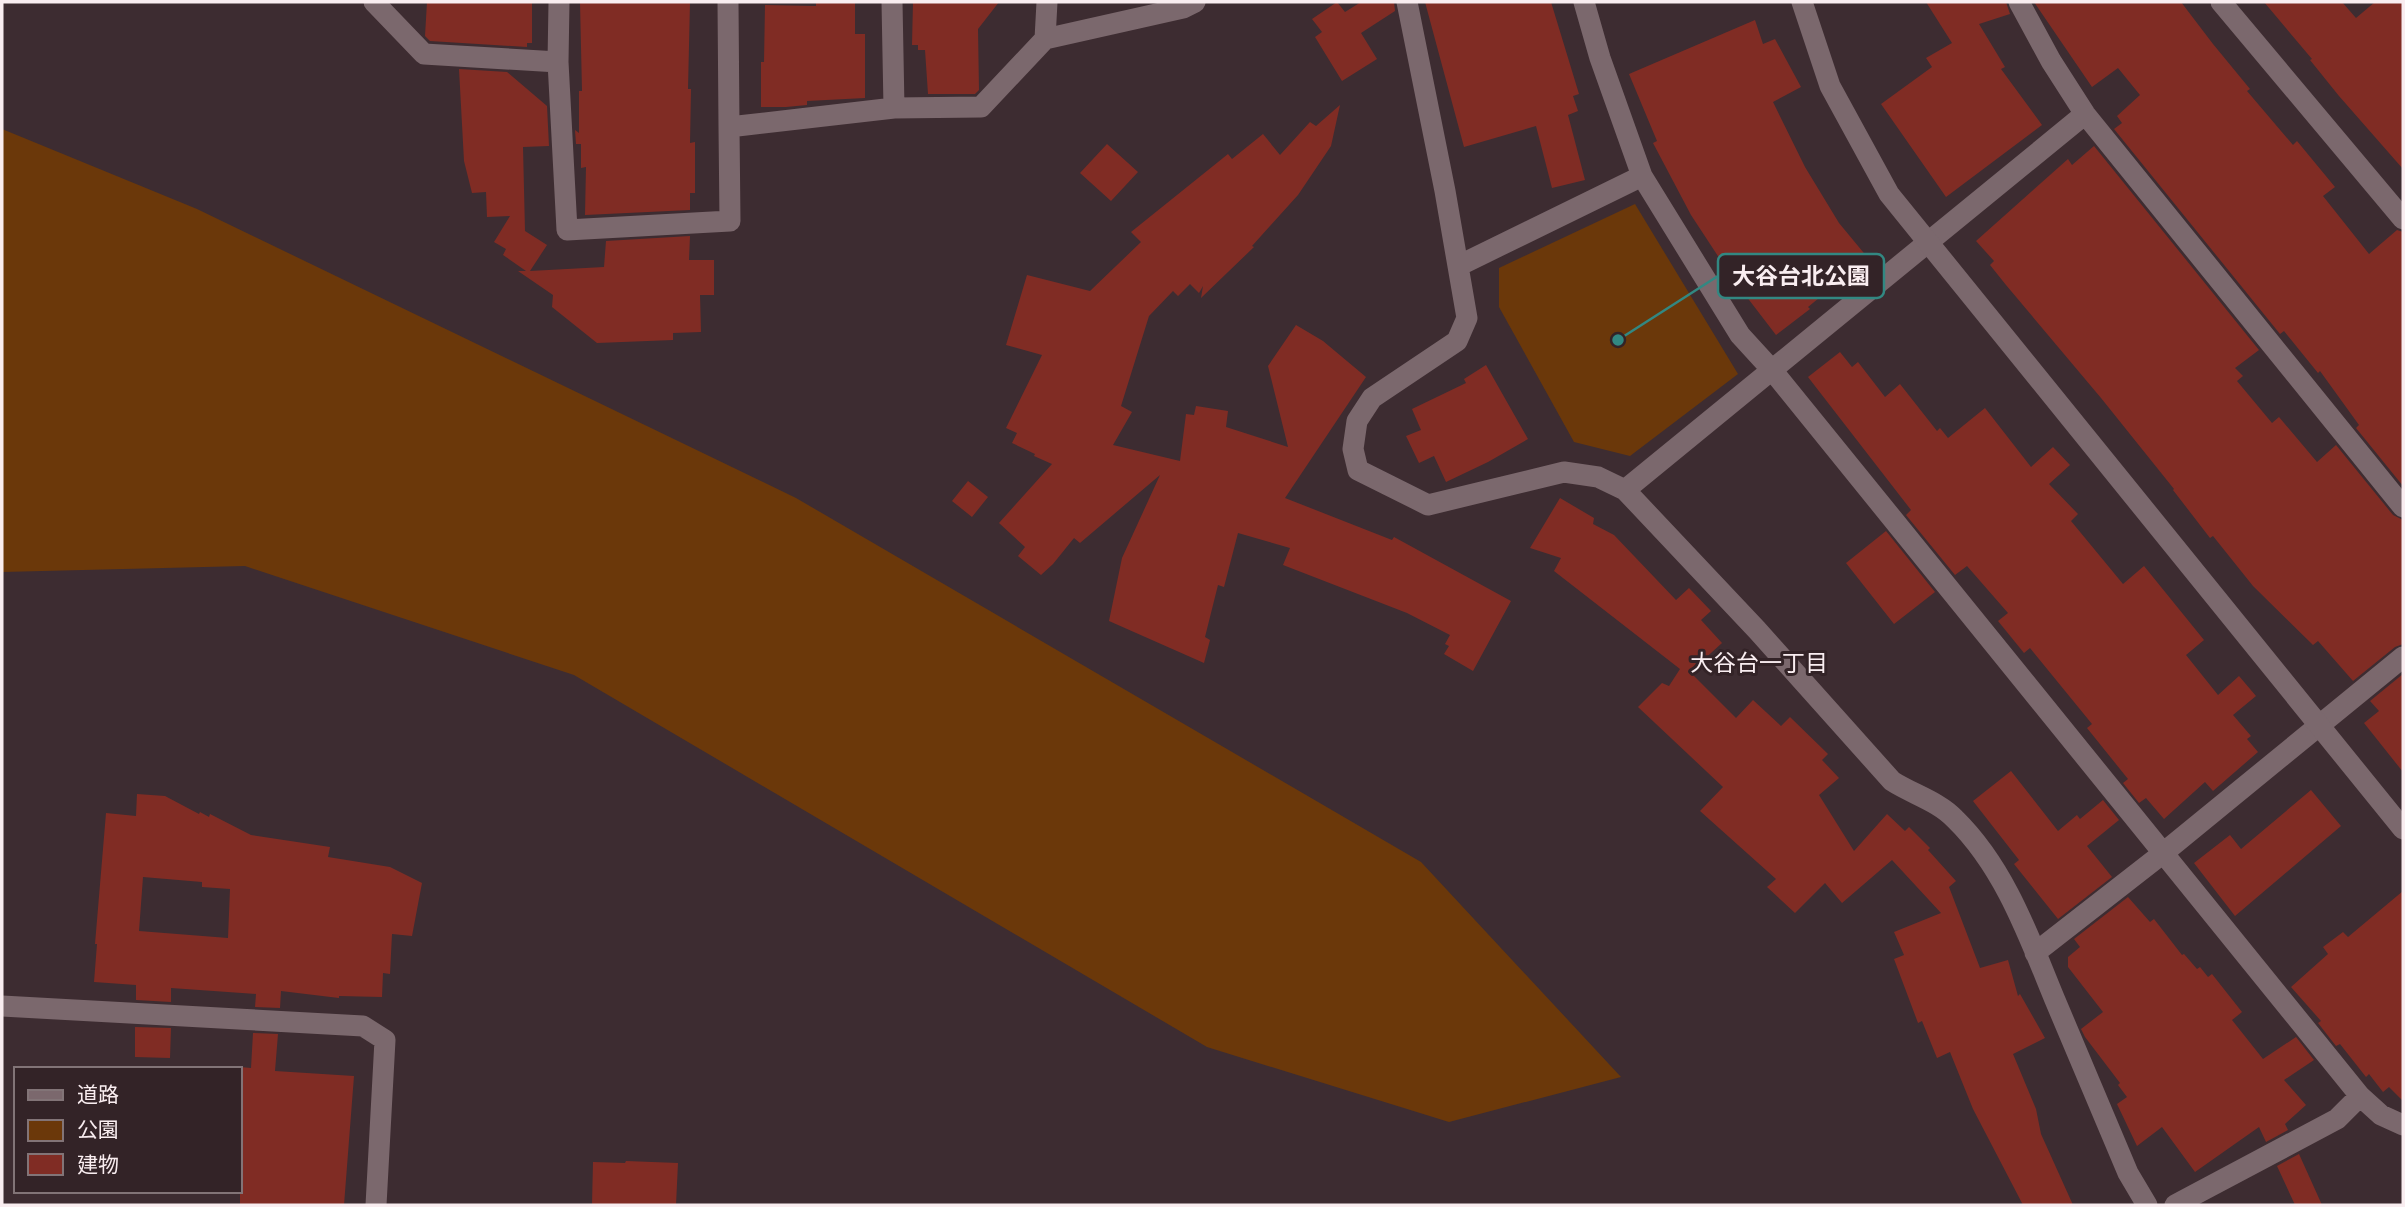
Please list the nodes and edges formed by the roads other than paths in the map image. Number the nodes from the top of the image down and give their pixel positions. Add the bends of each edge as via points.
1 (559, 2) edge
2 (728, 2) edge
3 (892, 2) edge
4 (1047, 2) edge
5 (1195, 2) edge
6 (1407, 2) edge
7 (1584, 2) edge
8 (1802, 2) edge
9 (2019, 2) edge
10 (2221, 2) edge
11 (378, 4) edge
12 (1045, 39) junction
13 (558, 62) junction
14 (894, 108) junction
15 (2085, 114) junction
16 (729, 127) junction
17 (1642, 176) junction
18 (2403, 219) edge
19 (1928, 244) junction
20 (1458, 266) junction
21 (1772, 370) junction
22 (1625, 490) junction
23 (2403, 507) edge
24 (2403, 657) edge
25 (2320, 725) junction
26 (2403, 829) edge
27 (2162, 854) junction
28 (2035, 953) junction
29 (2, 1006) edge
30 (2360, 1096) junction
31 (2403, 1125) edge
32 (376, 1205) edge
33 (2147, 1205) edge
34 (2175, 1205) edge

1 - 13 street
2 - 16 street
3 - 14 street
4 - 12 street
5 - 12 street
6 - 20 street
7 - 17 street
8 - 19 street via 1830,86 1889,194
9 - 15 street
10 - 18 street
11 - 13 street via 424,54
12 - 14 street via 981,107
13 - 16 street via 567,230 730,221
14 - 16 street
15 - 19 street
15 - 23 street
17 - 20 street
17 - 21 street via 1740,335
19 - 21 street
19 - 25 street
20 - 22 street via 1467,318 1458,341 1373,398 1357,421 1353,449 1358,470 1428,505 1564,472 1598,477
21 - 22 street
21 - 27 street
22 - 28 street via 1892,781 1956,820 1994,864
24 - 25 street
25 - 26 street
25 - 27 street
27 - 28 street
27 - 30 street
28 - 33 street via 2128,1173
29 - 32 street via 363,1026 385,1040
30 - 31 street via 2381,1115
30 - 34 street via 2337,1119

